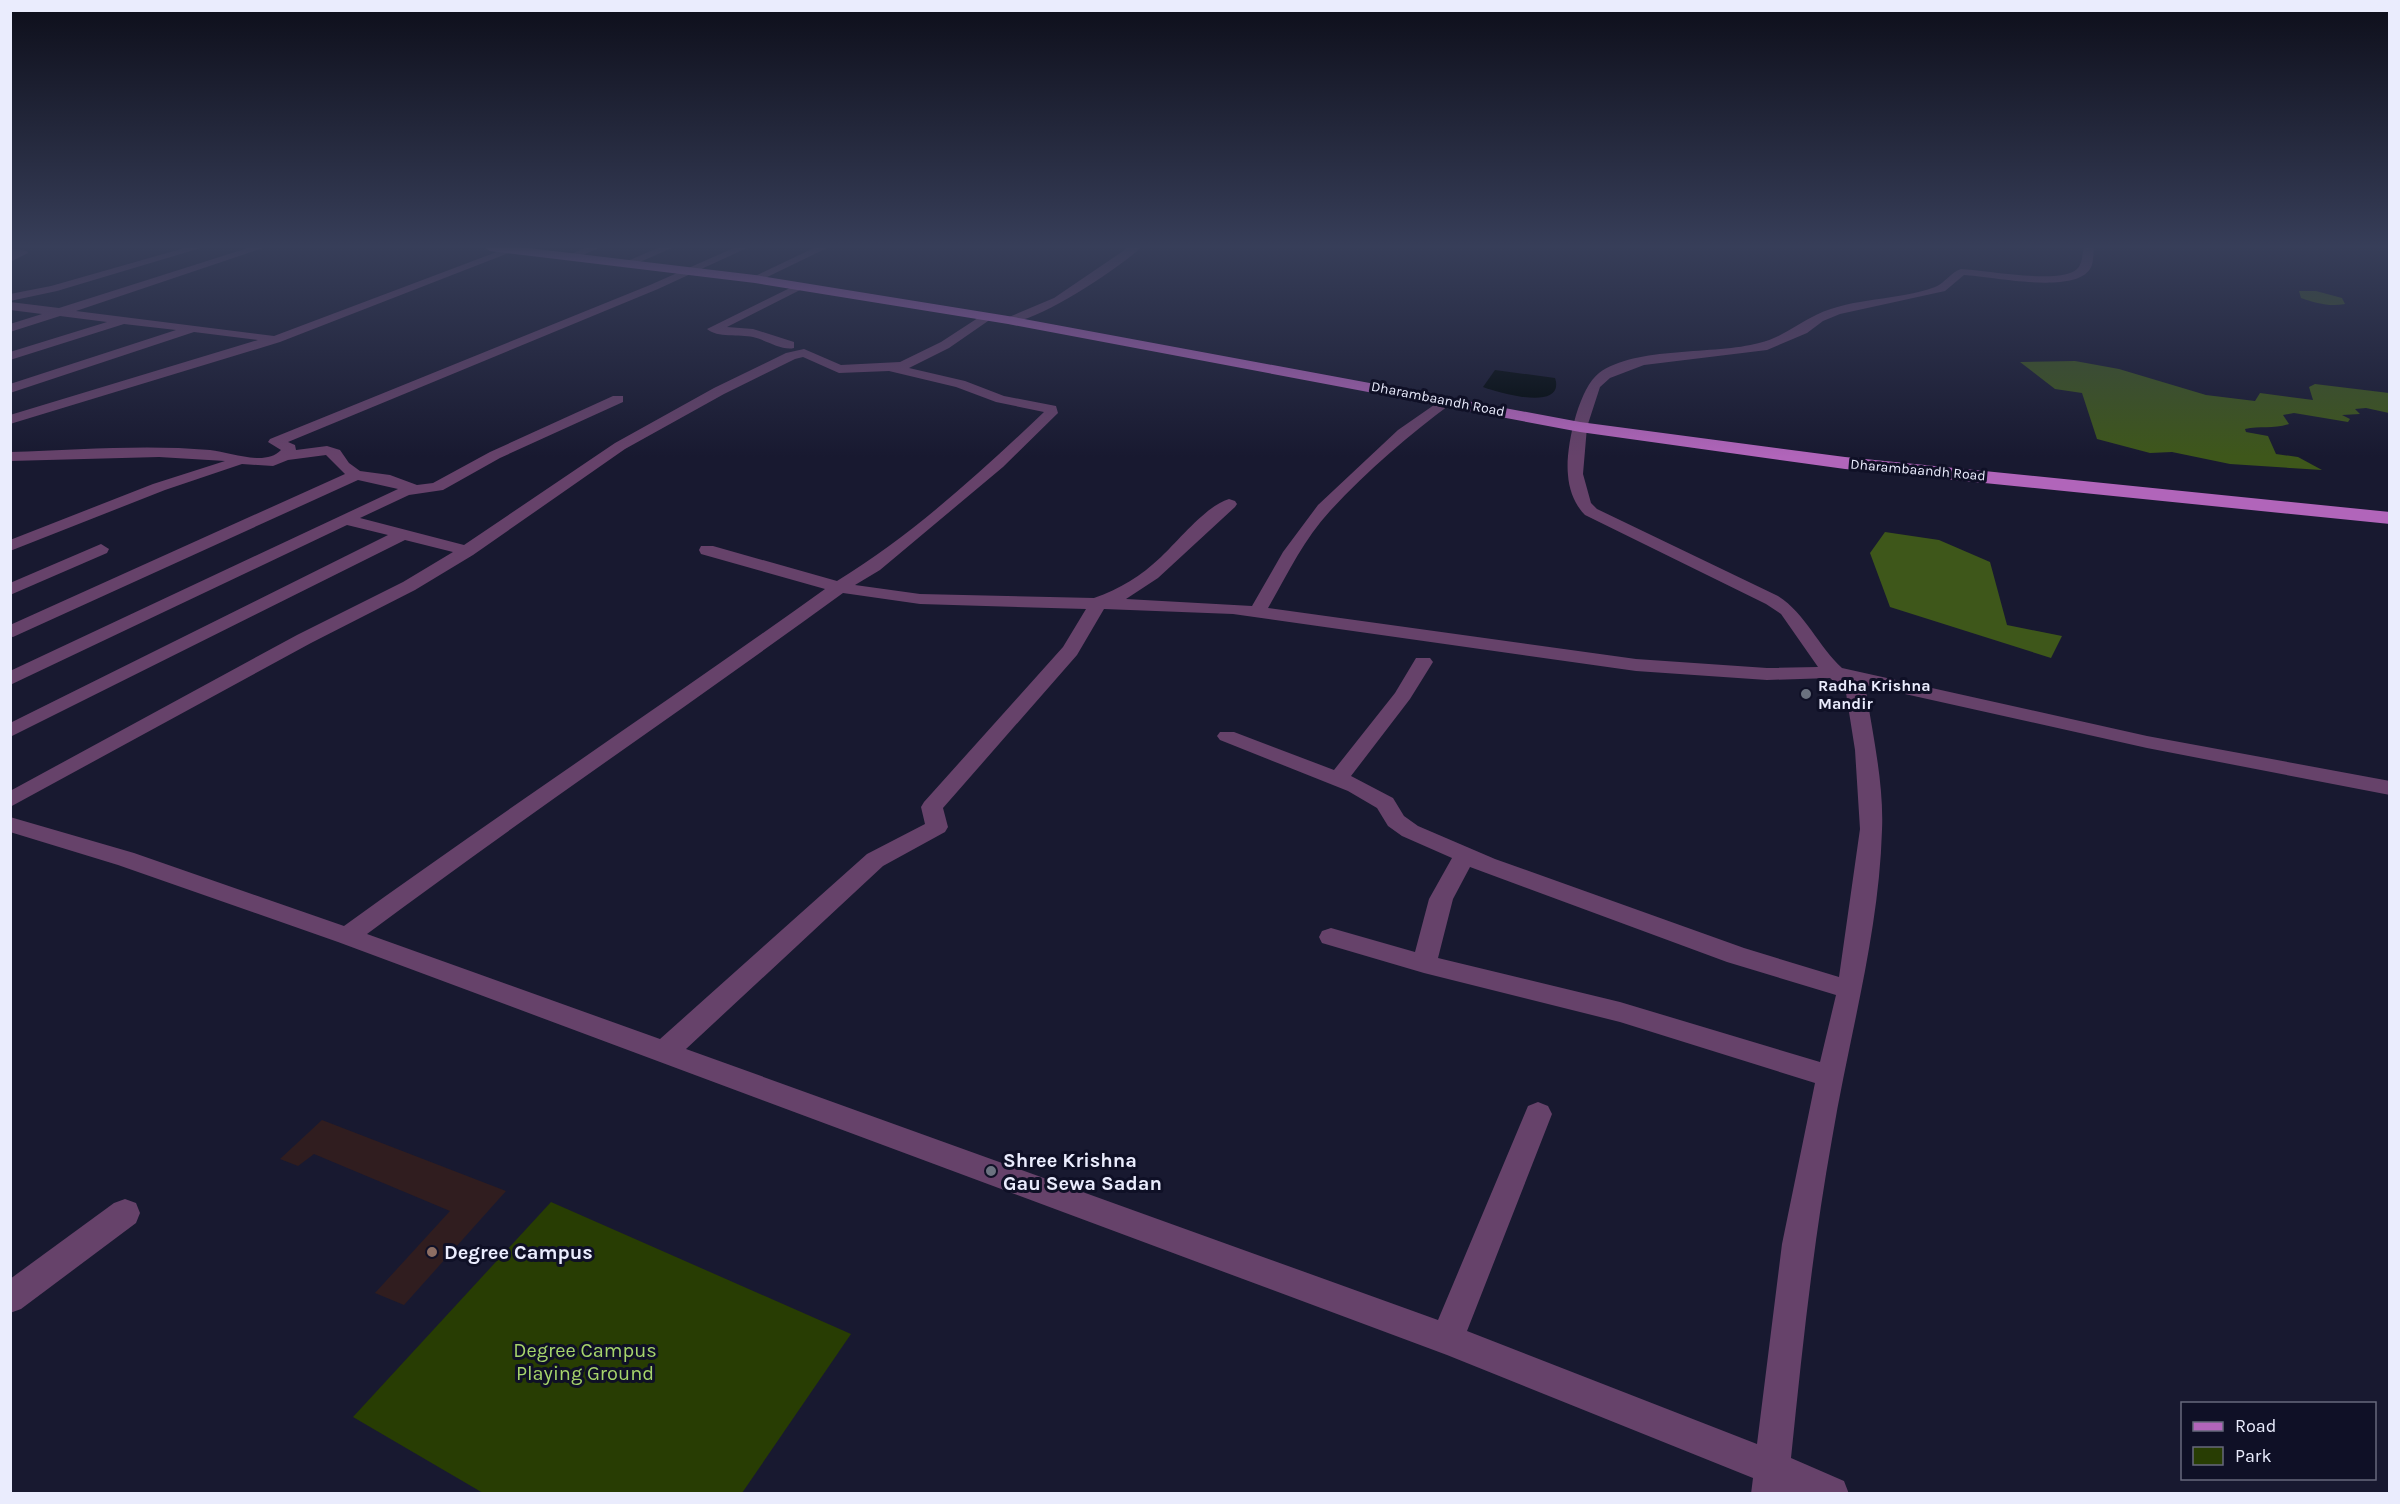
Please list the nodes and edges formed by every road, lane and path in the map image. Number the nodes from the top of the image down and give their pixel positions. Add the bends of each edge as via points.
1 (42, 317) edge
2 (105, 317) edge
3 (334, 317) edge
4 (580, 317) edge
5 (737, 317) edge
6 (979, 317) edge
7 (1016, 317) edge
8 (1821, 317) edge
9 (984, 318) junction
10 (125, 320) junction
11 (1008, 320) junction
12 (10, 328) edge
13 (196, 328) junction
14 (276, 339) junction
15 (790, 345) dead end
16 (10, 356) edge
17 (894, 369) junction
18 (10, 389) edge
19 (618, 399) dead end
20 (1447, 400) junction
21 (10, 420) edge
22 (1580, 428) junction
23 (286, 456) junction
24 (10, 457) edge
25 (243, 460) junction
26 (356, 475) junction
27 (416, 490) junction
28 (1229, 504) dead end
29 (2390, 518) edge
30 (348, 520) junction
31 (404, 534) junction
32 (10, 546) edge
33 (101, 549) dead end
34 (467, 550) junction
35 (707, 550) dead end
36 (838, 588) junction
37 (10, 590) edge
38 (1098, 603) junction
39 (1258, 611) junction
40 (10, 630) edge
41 (1423, 662) dead end
42 (1833, 672) junction
43 (10, 679) edge
44 (10, 731) edge
45 (1227, 736) dead end
46 (1339, 778) junction
47 (2390, 788) edge
48 (10, 800) edge
49 (10, 824) edge
50 (1465, 855) junction
51 (347, 936) junction
52 (1331, 937) dead end
53 (1424, 964) junction
54 (1850, 990) junction
55 (664, 1052) junction
56 (1830, 1076) junction
57 (1538, 1114) dead end
58 (125, 1214) dead end
59 (10, 1298) edge
60 (1447, 1339) junction
61 (1770, 1480) edge
62 (1831, 1494) edge

1 - 12 street
2 - 10 street
3 - 14 street
4 - 23 street via 275,442 290,448
5 - 15 street via 713,329 753,333
6 - 9 main road, Dharambaandh Road
7 - 11 street
8 - 22 street via 1803,330 1762,347 1642,361 1605,375 1594,386
9 - 11 main road, Dharambaandh Road
9 - 17 street via 945,345
10 - 13 street
10 - 16 street
11 - 20 main road, Dharambaandh Road
13 - 14 street
13 - 18 street
14 - 21 street
17 - 34 street via 839,369 810,354 791,356 658,423
17 - 36 street via 1051,409 1051,413 999,464 874,566
19 - 27 street via 495,454 437,487
20 - 22 main road, Dharambaandh Road
20 - 39 street via 1403,433 1324,508 1291,552
22 - 29 main road, Dharambaandh Road via 1845,463
22 - 42 street via 1575,474 1583,504 1591,512 1772,600 1787,610
23 - 25 street via 274,461
23 - 26 street via 327,450
24 - 25 street via 143,453 209,454
25 - 32 street via 167,484
26 - 27 street via 390,480
26 - 40 street via 13,632
27 - 30 street via 394,496
28 - 38 street via 1139,585 1118,598
30 - 31 street
30 - 43 street
31 - 34 street
31 - 44 street
33 - 37 street
34 - 48 street via 409,586
35 - 36 street
36 - 38 street via 919,599
36 - 51 street
38 - 39 street
38 - 55 street via 1070,651 932,807 938,827 875,860
39 - 42 street via 1636,665 1767,674
41 - 46 street via 1403,695
42 - 47 street via 2147,742
42 - 54 street via 1856,691 1871,829
45 - 46 street
46 - 50 street via 1377,797 1396,821 1410,831
49 - 51 street via 126,859
50 - 53 street via 1441,899
50 - 54 street via 1736,955
51 - 55 street
52 - 53 street
53 - 56 street via 1620,1012
54 - 56 street
55 - 60 street
56 - 61 street via 1798,1244
57 - 60 street
58 - 59 street
60 - 61 street
61 - 62 street

